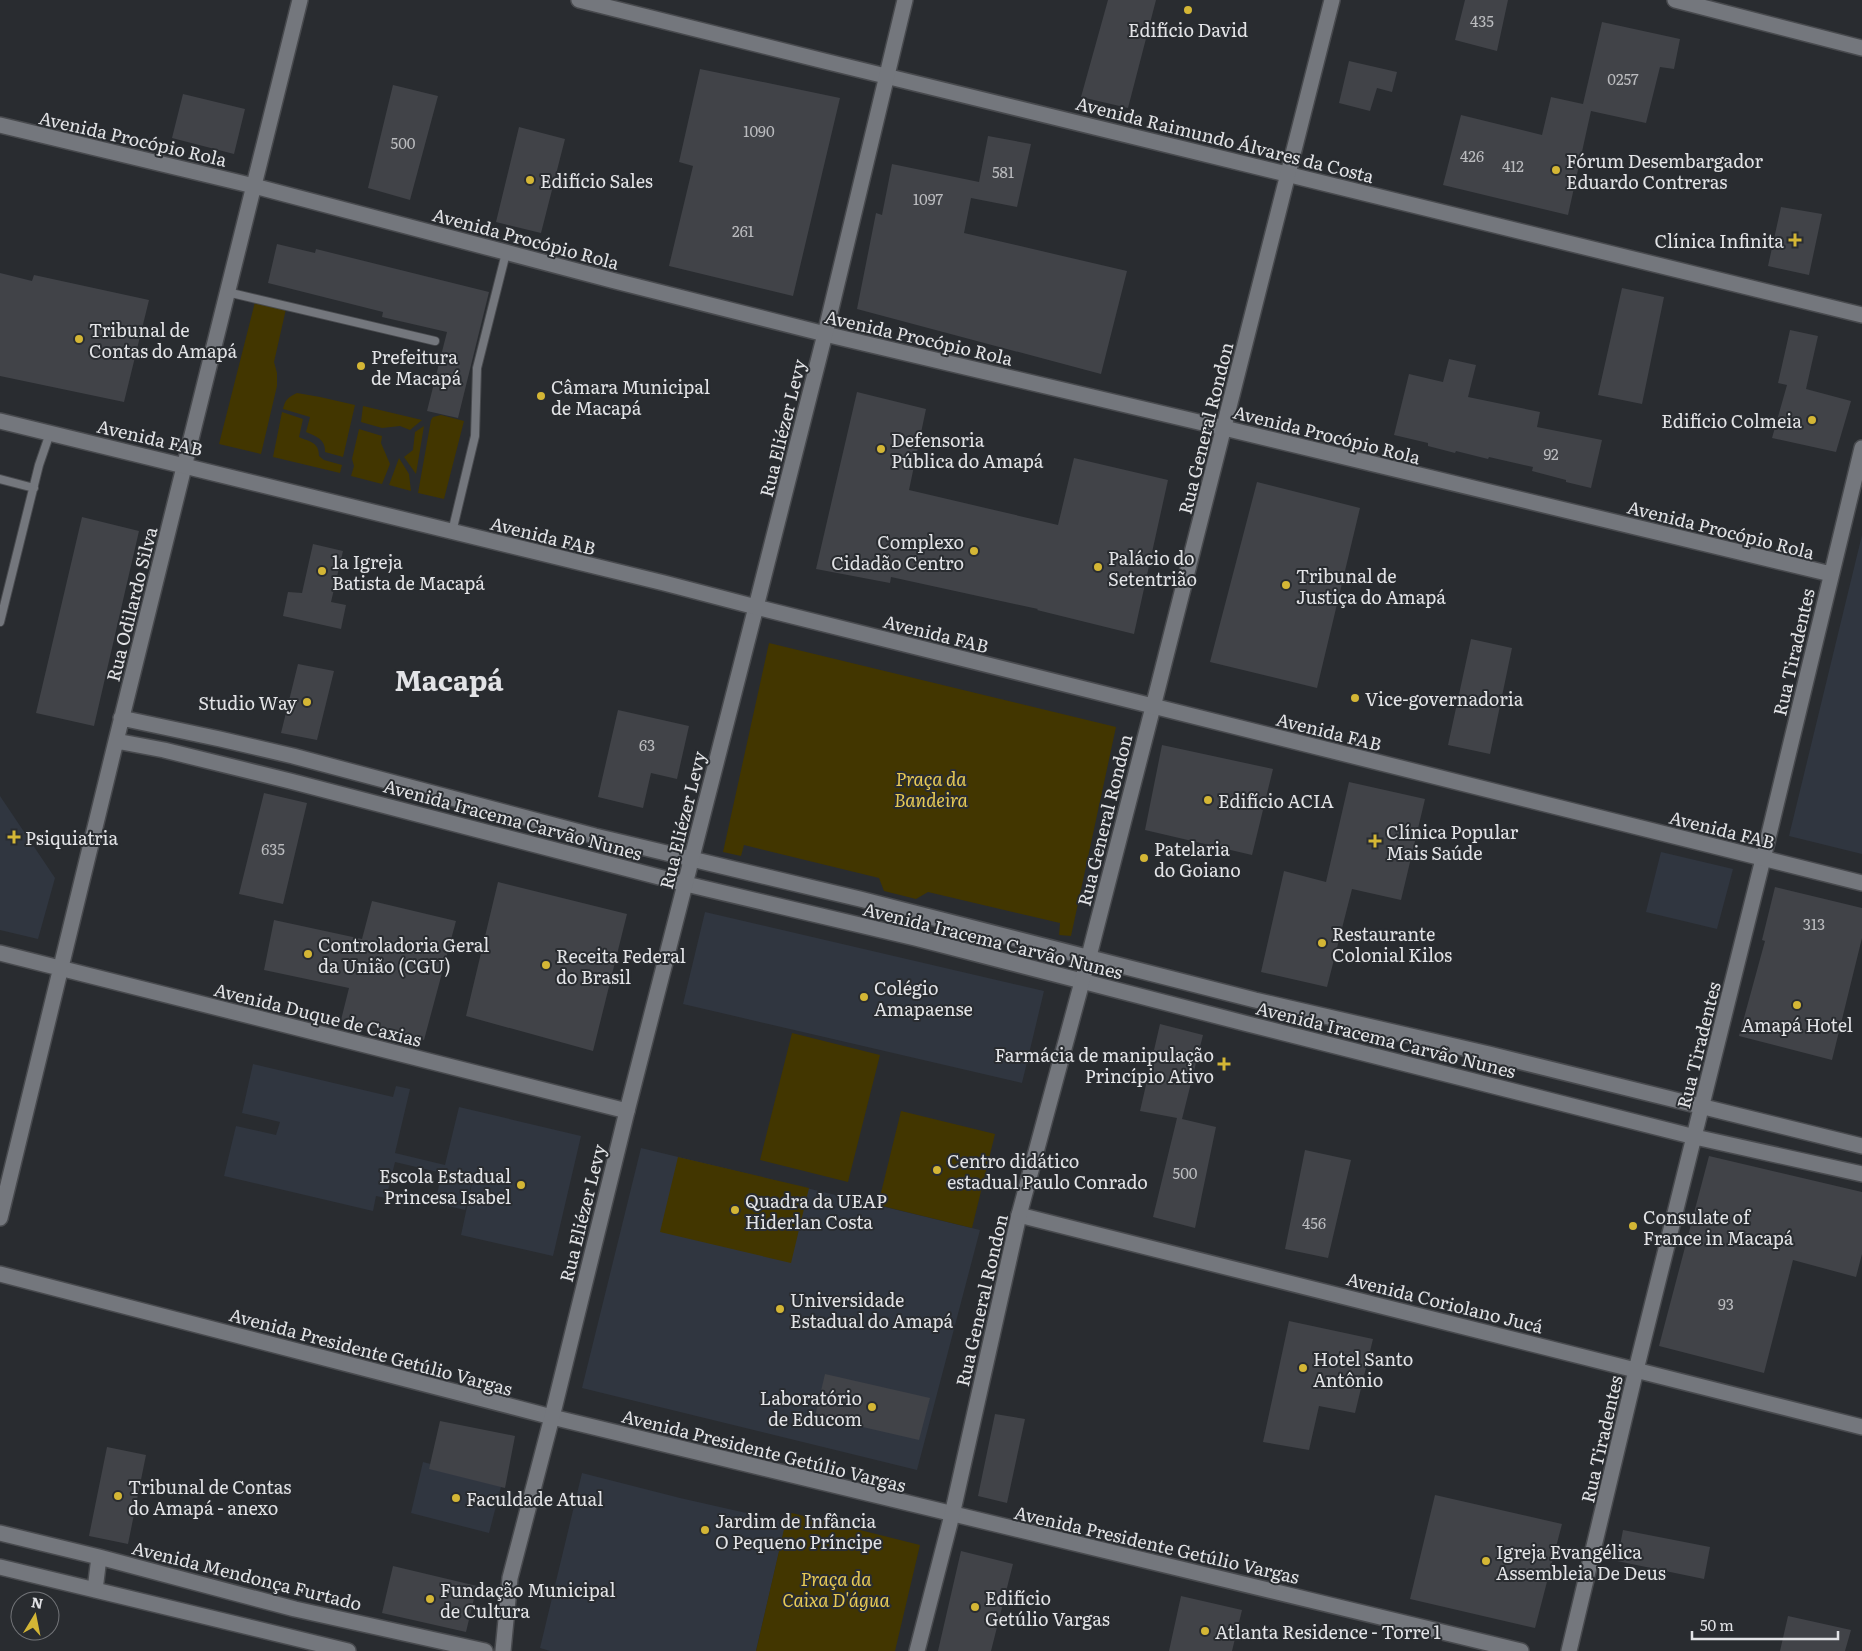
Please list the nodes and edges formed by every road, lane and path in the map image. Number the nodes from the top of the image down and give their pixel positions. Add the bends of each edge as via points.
1 (300, 0) edge
2 (579, 0) edge
3 (905, 0) edge
4 (1332, 0) edge
5 (1675, 0) edge
6 (1862, 48) edge
7 (886, 77) junction
8 (0, 126) edge
9 (1288, 173) junction
10 (254, 186) junction
11 (506, 253) junction
12 (227, 292) junction
13 (1862, 315) edge
14 (825, 334) junction
15 (435, 341) dead end
16 (0, 420) edge
17 (1224, 428) junction
18 (50, 433) junction
19 (1862, 448) edge
20 (185, 464) junction
21 (0, 479) edge
22 (34, 488) junction
23 (452, 532) junction
24 (1831, 574) junction
25 (2, 600) edge
26 (756, 607) junction
27 (0, 622) edge
28 (1153, 707) junction
29 (121, 718) junction
30 (116, 741) junction
31 (692, 859) junction
32 (1763, 859) junction
33 (1862, 883) edge
34 (686, 884) junction
35 (860, 899) junction
36 (921, 914) junction
37 (853, 923) junction
38 (915, 938) junction
39 (0, 953) edge
40 (1089, 956) junction
41 (60, 968) junction
42 (1082, 982) junction
43 (1255, 1000) junction
44 (1248, 1024) junction
45 (1702, 1108) junction
46 (627, 1111) junction
47 (1695, 1137) junction
48 (1862, 1146) edge
49 (1862, 1174) edge
50 (1019, 1215) junction
51 (0, 1218) edge
52 (0, 1274) edge
53 (1636, 1370) junction
54 (552, 1417) junction
55 (1862, 1428) edge
56 (952, 1514) junction
57 (0, 1533) edge
58 (99, 1557) junction
59 (0, 1567) edge
60 (95, 1590) junction
61 (295, 1609) junction
62 (291, 1636) junction
63 (348, 1651) edge
64 (485, 1651) edge
65 (503, 1651) edge
66 (917, 1651) edge
67 (1521, 1651) edge
68 (1569, 1651) edge

1 - 10 street, Rua Odilardo Silva
2 - 7 street, Avenida Raimundo Álvares da Costa
3 - 7 street, Rua Eliézer Levy
4 - 9 street, Rua General Rondon
5 - 6 street
7 - 9 street, Avenida Raimundo Álvares da Costa
7 - 14 street, Rua Eliézer Levy
8 - 10 street, Avenida Procópio Rola
9 - 13 street, Avenida Raimundo Álvares da Costa
9 - 17 street, Rua General Rondon
10 - 11 street, Avenida Procópio Rola
10 - 12 street, Rua Odilardo Silva
11 - 14 street, Avenida Procópio Rola
11 - 23 lane via 477,368 475,436
12 - 15 lane
12 - 20 street, Rua Odilardo Silva
14 - 17 street, Avenida Procópio Rola
14 - 26 street, Rua Eliézer Levy
16 - 18 street, Avenida FAB
17 - 24 street, Avenida Procópio Rola
17 - 28 street, Rua General Rondon
18 - 20 street, Avenida FAB
18 - 22 lane
19 - 24 street, Rua Tiradentes
20 - 23 street, Avenida FAB
20 - 29 street, Rua Odilardo Silva
21 - 22 lane
22 - 25 lane
23 - 26 street, Avenida FAB
24 - 32 street, Rua Tiradentes
25 - 27 lane
26 - 28 street, Avenida FAB
26 - 31 street, Rua Eliézer Levy
28 - 32 street, Avenida FAB
28 - 40 street, Rua General Rondon
29 - 30 street, Rua Odilardo Silva
29 - 31 street, Avenida Iracema Carvão Nunes via 293,756
30 - 34 street, Avenida Iracema Carvão Nunes via 290,781
30 - 41 street, Rua Odilardo Silva
31 - 34 street, Rua Eliézer Levy
31 - 35 street, Avenida Iracema Carvão Nunes
32 - 33 street, Avenida FAB
32 - 45 street, Rua Tiradentes
34 - 37 street, Avenida Iracema Carvão Nunes
34 - 46 street, Rua Eliézer Levy
35 - 36 street, Avenida Iracema Carvão Nunes
35 - 37 street
36 - 38 street
36 - 40 street, Avenida Iracema Carvão Nunes
37 - 38 street, Avenida Iracema Carvão Nunes
38 - 42 street, Avenida Iracema Carvão Nunes
39 - 41 street, Avenida Duque de Caxias
40 - 42 street, Rua General Rondon
40 - 43 street, Avenida Iracema Carvão Nunes
41 - 46 street, Avenida Duque de Caxias
41 - 51 street, Rua Odilardo Silva
42 - 44 street, Avenida Iracema Carvão Nunes
42 - 50 street, Rua General Rondon
43 - 44 street
43 - 45 street, Avenida Iracema Carvão Nunes
44 - 47 street, Avenida Iracema Carvão Nunes
45 - 47 street, Rua Tiradentes
45 - 48 street, Avenida Iracema Carvão Nunes
46 - 54 street, Rua Eliézer Levy
47 - 49 street, Avenida Iracema Carvão Nunes
47 - 53 street, Rua Tiradentes
50 - 53 street, Avenida Coriolano Jucá
50 - 56 street, Rua General Rondon
52 - 54 street, Avenida Presidente Getúlio Vargas
53 - 55 street, Avenida Coriolano Jucá
53 - 68 street, Rua Tiradentes
54 - 56 street, Avenida Presidente Getúlio Vargas
54 - 65 street, Rua Eliézer Levy via 510,1578
56 - 66 street, Rua General Rondon
56 - 67 street, Avenida Presidente Getúlio Vargas
57 - 58 street, Avenida Mendonça Furtado
58 - 60 street
58 - 61 street, Avenida Mendonça Furtado
59 - 60 street
60 - 62 street
61 - 62 street
61 - 64 street, Avenida Mendonça Furtado
62 - 63 street

